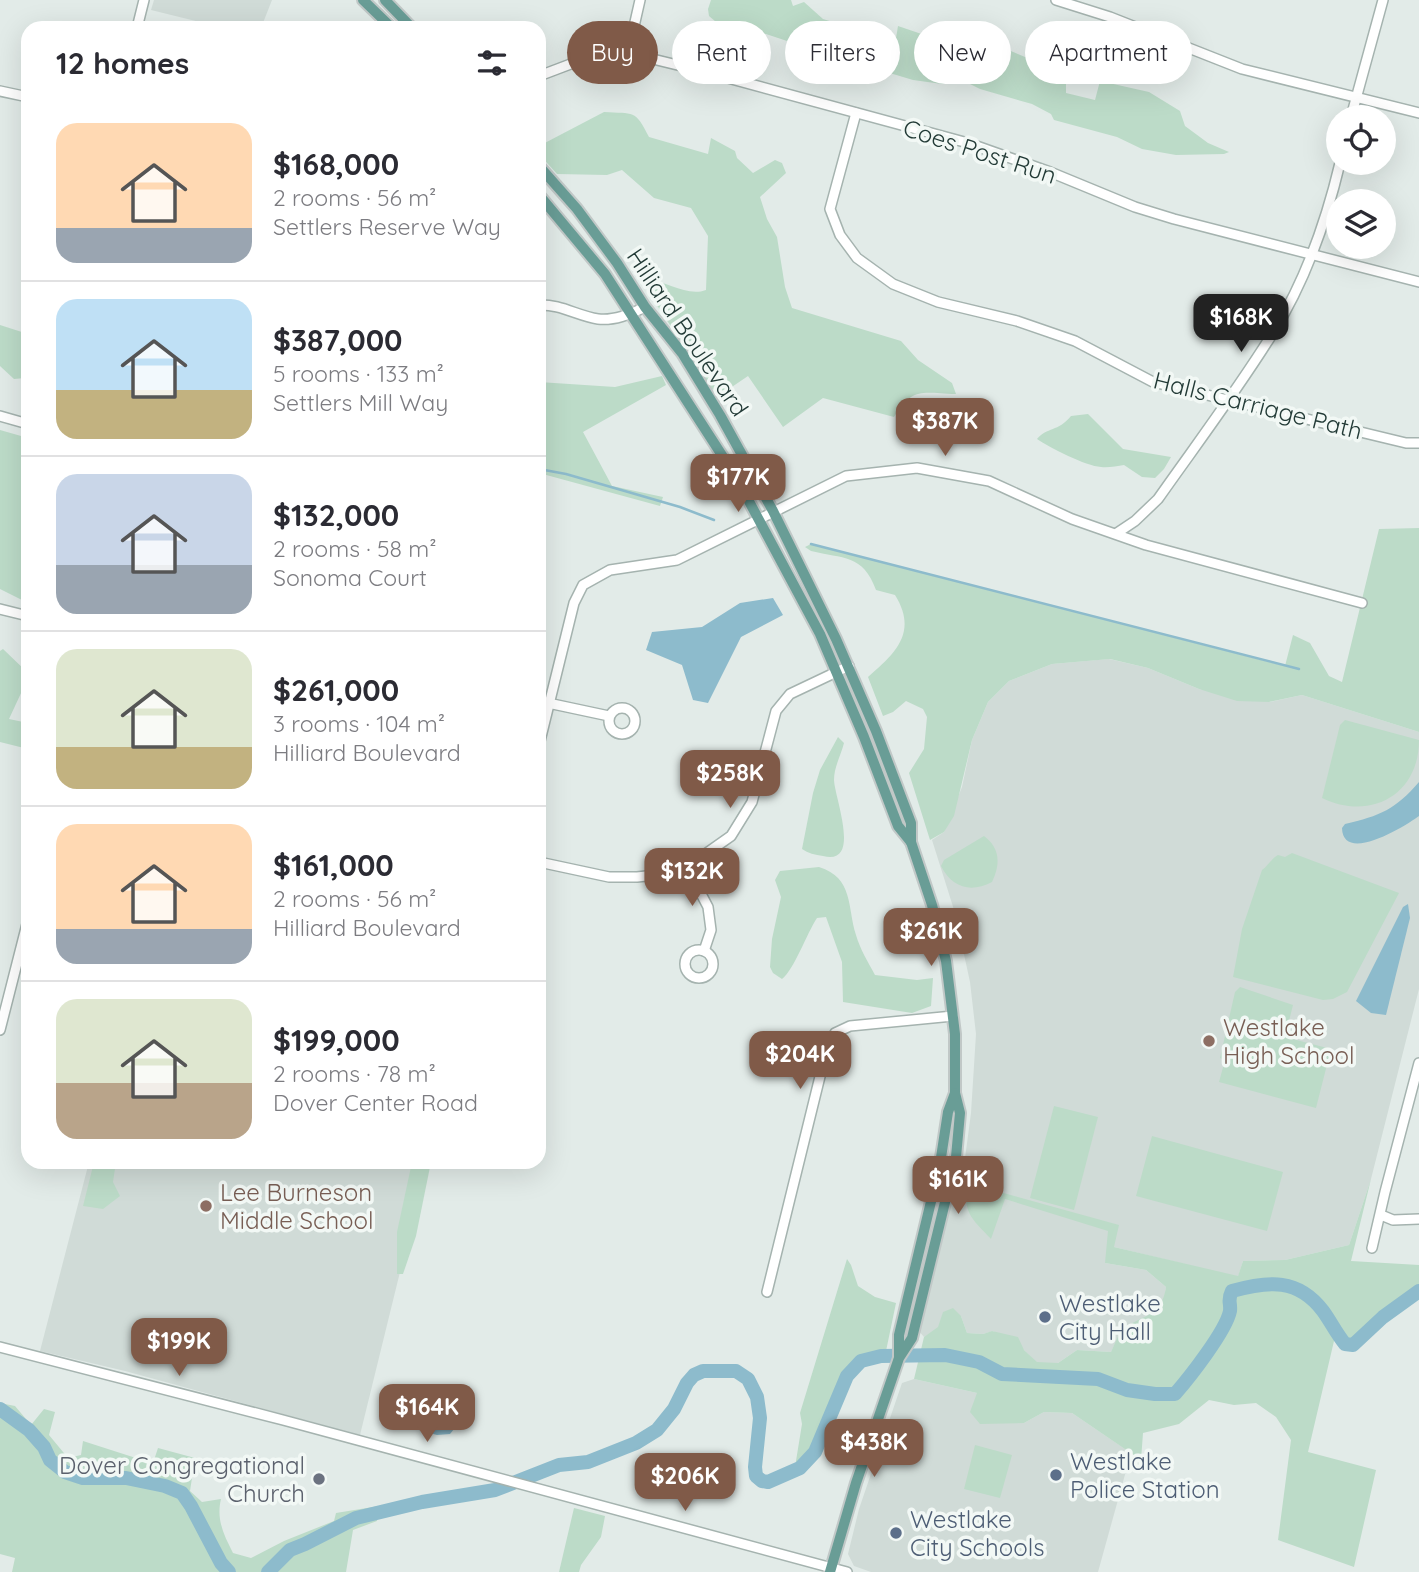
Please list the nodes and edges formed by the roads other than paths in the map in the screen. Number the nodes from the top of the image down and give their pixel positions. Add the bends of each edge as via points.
1 (144, 0) edge
2 (363, 0) edge
3 (385, 0) edge
4 (639, 0) edge
5 (1056, 0) edge
6 (1383, 0) edge
7 (139, 21) edge
8 (385, 21) edge
9 (405, 21) edge
10 (635, 21) edge
11 (658, 60) edge
12 (567, 65) edge
13 (546, 73) edge
14 (0, 91) edge
15 (21, 96) edge
16 (1355, 97) junction
17 (1353, 105) edge
18 (856, 113) junction
19 (1419, 113) edge
20 (546, 174) edge
21 (1337, 175) edge
22 (546, 203) edge
23 (1312, 254) junction
24 (1419, 282) edge
25 (546, 304) edge
26 (645, 307) junction
27 (632, 314) junction
28 (1227, 399) junction
29 (0, 416) edge
30 (21, 422) edge
31 (1419, 443) edge
32 (773, 511) junction
33 (759, 518) junction
34 (1117, 533) junction
35 (1362, 603) dead end
36 (0, 609) edge
37 (21, 614) edge
38 (849, 666) junction
39 (836, 672) junction
40 (548, 703) junction
41 (546, 712) edge
42 (610, 716) dead end
43 (911, 842) junction
44 (546, 863) edge
45 (687, 867) junction
46 (21, 948) edge
47 (704, 951) dead end
48 (953, 1016) junction
49 (0, 1030) edge
50 (1419, 1062) edge
51 (955, 1093) junction
52 (1381, 1215) junction
53 (1419, 1219) edge
54 (1373, 1248) dead end
55 (767, 1292) dead end
56 (0, 1347) edge
57 (899, 1358) junction
58 (831, 1570) edge
59 (847, 1572) edge

1 - 7 street
2 - 8 main road
3 - 9 main road
4 - 10 street
5 - 16 street via 1242,69
6 - 16 street
11 - 18 street, Coes Post Run
12 - 13 street, Coes Post Run
14 - 15 street
16 - 17 street
16 - 19 street
18 - 23 street, Coes Post Run via 968,143 1148,211
18 - 28 street, Halls Carriage Path via 830,208 840,235 857,258 893,284 938,302 1075,341 1153,382
20 - 26 main road, Hilliard Boulevard via 585,220
21 - 23 street
22 - 27 main road, Hilliard Boulevard
23 - 24 street, Coes Post Run
23 - 28 street via 1272,335
25 - 27 street via 600,319
26 - 27 street
26 - 32 main road, Hilliard Boulevard via 682,353
27 - 33 main road, Hilliard Boulevard
28 - 31 street, Halls Carriage Path
28 - 34 street via 1158,499
29 - 30 street
32 - 33 street
32 - 34 street via 846,476 917,468 989,481 1072,519
32 - 38 main road, Hilliard Boulevard
33 - 39 main road, Hilliard Boulevard
33 - 40 street via 677,560 610,570 583,585 574,603
34 - 35 street via 1146,545
36 - 37 street
38 - 39 street
38 - 43 main road, Hilliard Boulevard via 911,823
39 - 43 main road, Hilliard Boulevard via 898,826
39 - 45 street via 790,694 776,711 752,802 731,836
40 - 41 street
40 - 42 street
43 - 48 main road, Hilliard Boulevard via 939,932
44 - 45 street via 610,877 674,873
45 - 47 street via 708,906 711,930
46 - 49 street
48 - 51 main road, Hilliard Boulevard
48 - 55 street via 850,1026 835,1033 827,1048
50 - 52 street
51 - 57 main road, Hilliard Boulevard via 899,1339
51 - 57 main road, Hilliard Boulevard via 960,1113 956,1157 912,1338
52 - 53 street via 1393,1220
52 - 54 street
56 - 58 street
57 - 58 main road, Hilliard Boulevard
58 - 59 street

